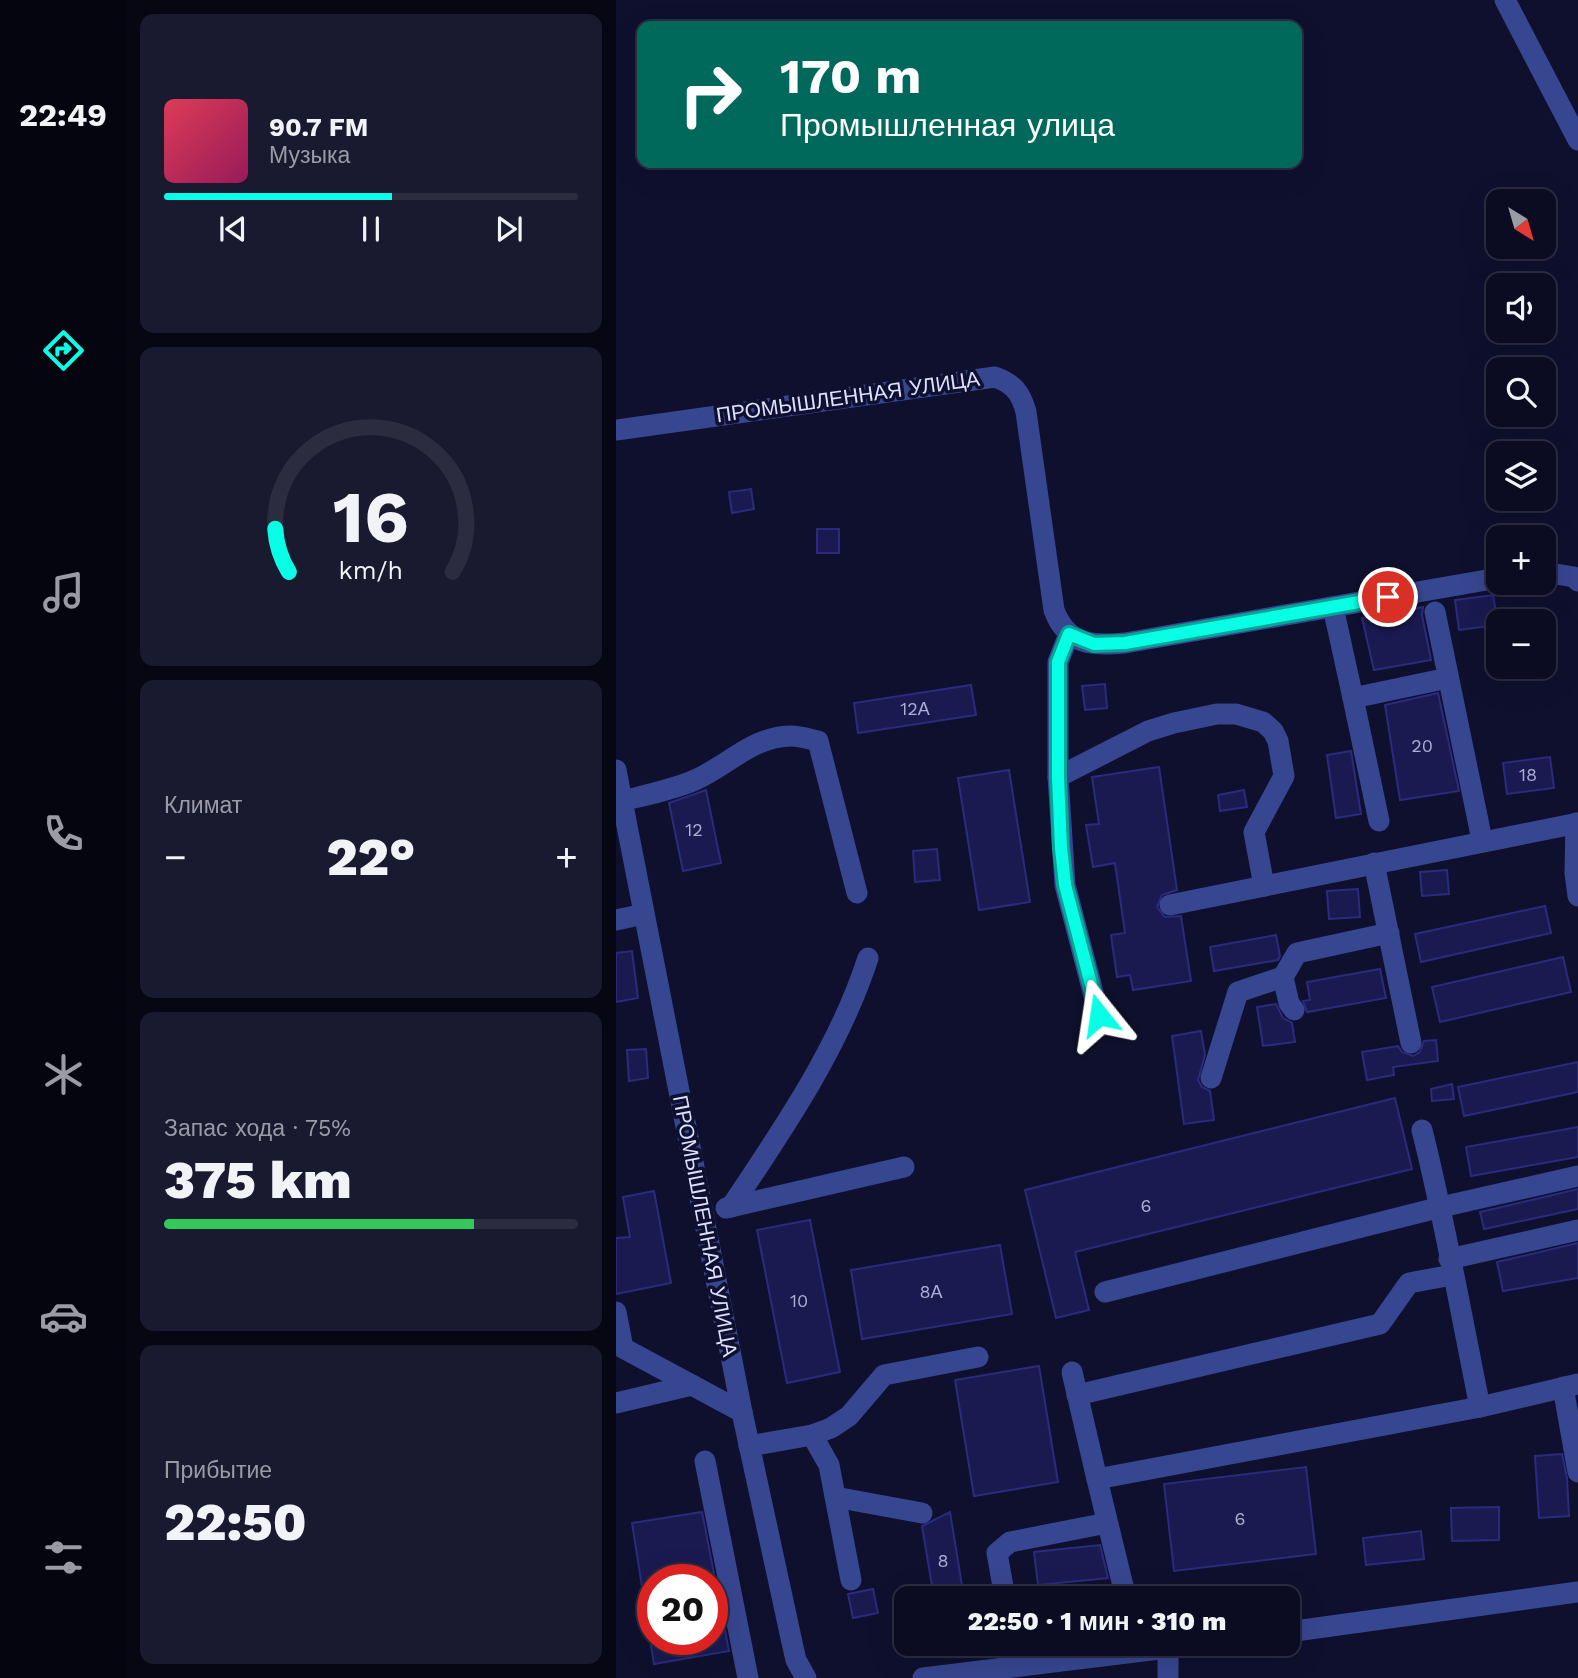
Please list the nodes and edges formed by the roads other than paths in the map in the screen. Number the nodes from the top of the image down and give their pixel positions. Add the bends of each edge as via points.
1 (1505, 0) edge
2 (1578, 140) edge
3 (616, 430) edge
4 (1556, 574) edge
5 (1486, 580) edge
6 (1578, 580) edge
7 (1333, 607) junction
8 (1434, 612) dead end
9 (1069, 634) junction
10 (1448, 678) junction
11 (1353, 698) junction
12 (616, 770) edge
13 (1058, 777) junction
14 (622, 801) junction
15 (1379, 821) dead end
16 (1577, 823) edge
17 (1482, 841) junction
18 (1374, 863) junction
19 (1264, 886) junction
20 (857, 893) dead end
21 (1578, 896) edge
22 (1170, 905) dead end
23 (644, 914) junction
24 (616, 920) edge
25 (1389, 933) junction
26 (868, 958) dead end
27 (1283, 977) junction
28 (1294, 1010) dead end
29 (1099, 1015) dead end
30 (1411, 1043) dead end
31 (1211, 1078) dead end
32 (1422, 1129) dead end
33 (904, 1167) dead end
34 (1578, 1176) edge
35 (731, 1207) junction
36 (1441, 1207) junction
37 (702, 1214) junction
38 (1578, 1230) edge
39 (1451, 1267) junction
40 (1105, 1292) dead end
41 (616, 1312) edge
42 (978, 1357) dead end
43 (1072, 1372) dead end
44 (692, 1385) junction
45 (1570, 1386) edge
46 (1077, 1395) junction
47 (616, 1403) edge
48 (1480, 1407) junction
49 (742, 1412) junction
50 (811, 1435) junction
51 (749, 1446) junction
52 (705, 1461) dead end
53 (1578, 1472) edge
54 (1097, 1479) junction
55 (835, 1497) junction
56 (922, 1513) dead end
57 (1107, 1522) junction
58 (851, 1580) dead end
59 (1003, 1586) edge
60 (1123, 1586) edge
61 (1578, 1592) edge
62 (1300, 1630) edge
63 (1109, 1656) edge
64 (1168, 1656) edge
65 (748, 1678) edge
66 (806, 1678) edge
67 (923, 1678) edge
68 (1168, 1678) edge

1 - 2 street
3 - 9 street, ПРОМЫШЛЕННАЯ УЛИЦА via 995,377 1006,381 1022,398 1026,412 1054,610 1059,626
4 - 6 street
5 - 7 street
7 - 9 street via 1125,643 1094,644
7 - 11 street
8 - 10 street
9 - 13 street via 1058,662
10 - 11 street
10 - 17 street
11 - 15 street
12 - 14 street, ПРОМЫШЛЕННАЯ УЛИЦА
13 - 19 street via 1148,731 1174,723 1217,714 1263,722 1278,741 1284,776 1254,832
13 - 29 street via 1065,885
14 - 20 street via 698,779 766,740 825,737
14 - 23 street, ПРОМЫШЛЕННАЯ УЛИЦА
16 - 17 street
16 - 21 street
17 - 18 street
18 - 19 street
18 - 25 street
19 - 22 street
23 - 24 street
23 - 37 street, ПРОМЫШЛЕННАЯ УЛИЦА
25 - 27 street via 1297,953
25 - 30 street
26 - 35 street via 836,1034 783,1130
27 - 28 street
27 - 31 street via 1238,992
32 - 36 street
33 - 35 street
34 - 36 street
35 - 37 street
36 - 39 street
36 - 40 street
37 - 49 street, ПРОМЫШЛЕННАЯ УЛИЦА
38 - 39 street
39 - 46 street via 1409,1283 1380,1324
39 - 48 street
41 - 44 street via 623,1348
42 - 50 street via 884,1375 849,1416
43 - 46 street
44 - 47 street
44 - 49 street
45 - 48 street
45 - 53 street
46 - 54 street
48 - 54 street
49 - 51 street, ПРОМЫШЛЕННАЯ УЛИЦА
50 - 51 street
50 - 55 street via 829,1465
51 - 66 street, ПРОМЫШЛЕННАЯ УЛИЦА via 796,1660
52 - 65 street
54 - 57 street
55 - 56 street
55 - 58 street
57 - 59 street via 1010,1542 997,1553
57 - 60 street
61 - 62 street
63 - 67 street
64 - 68 street

